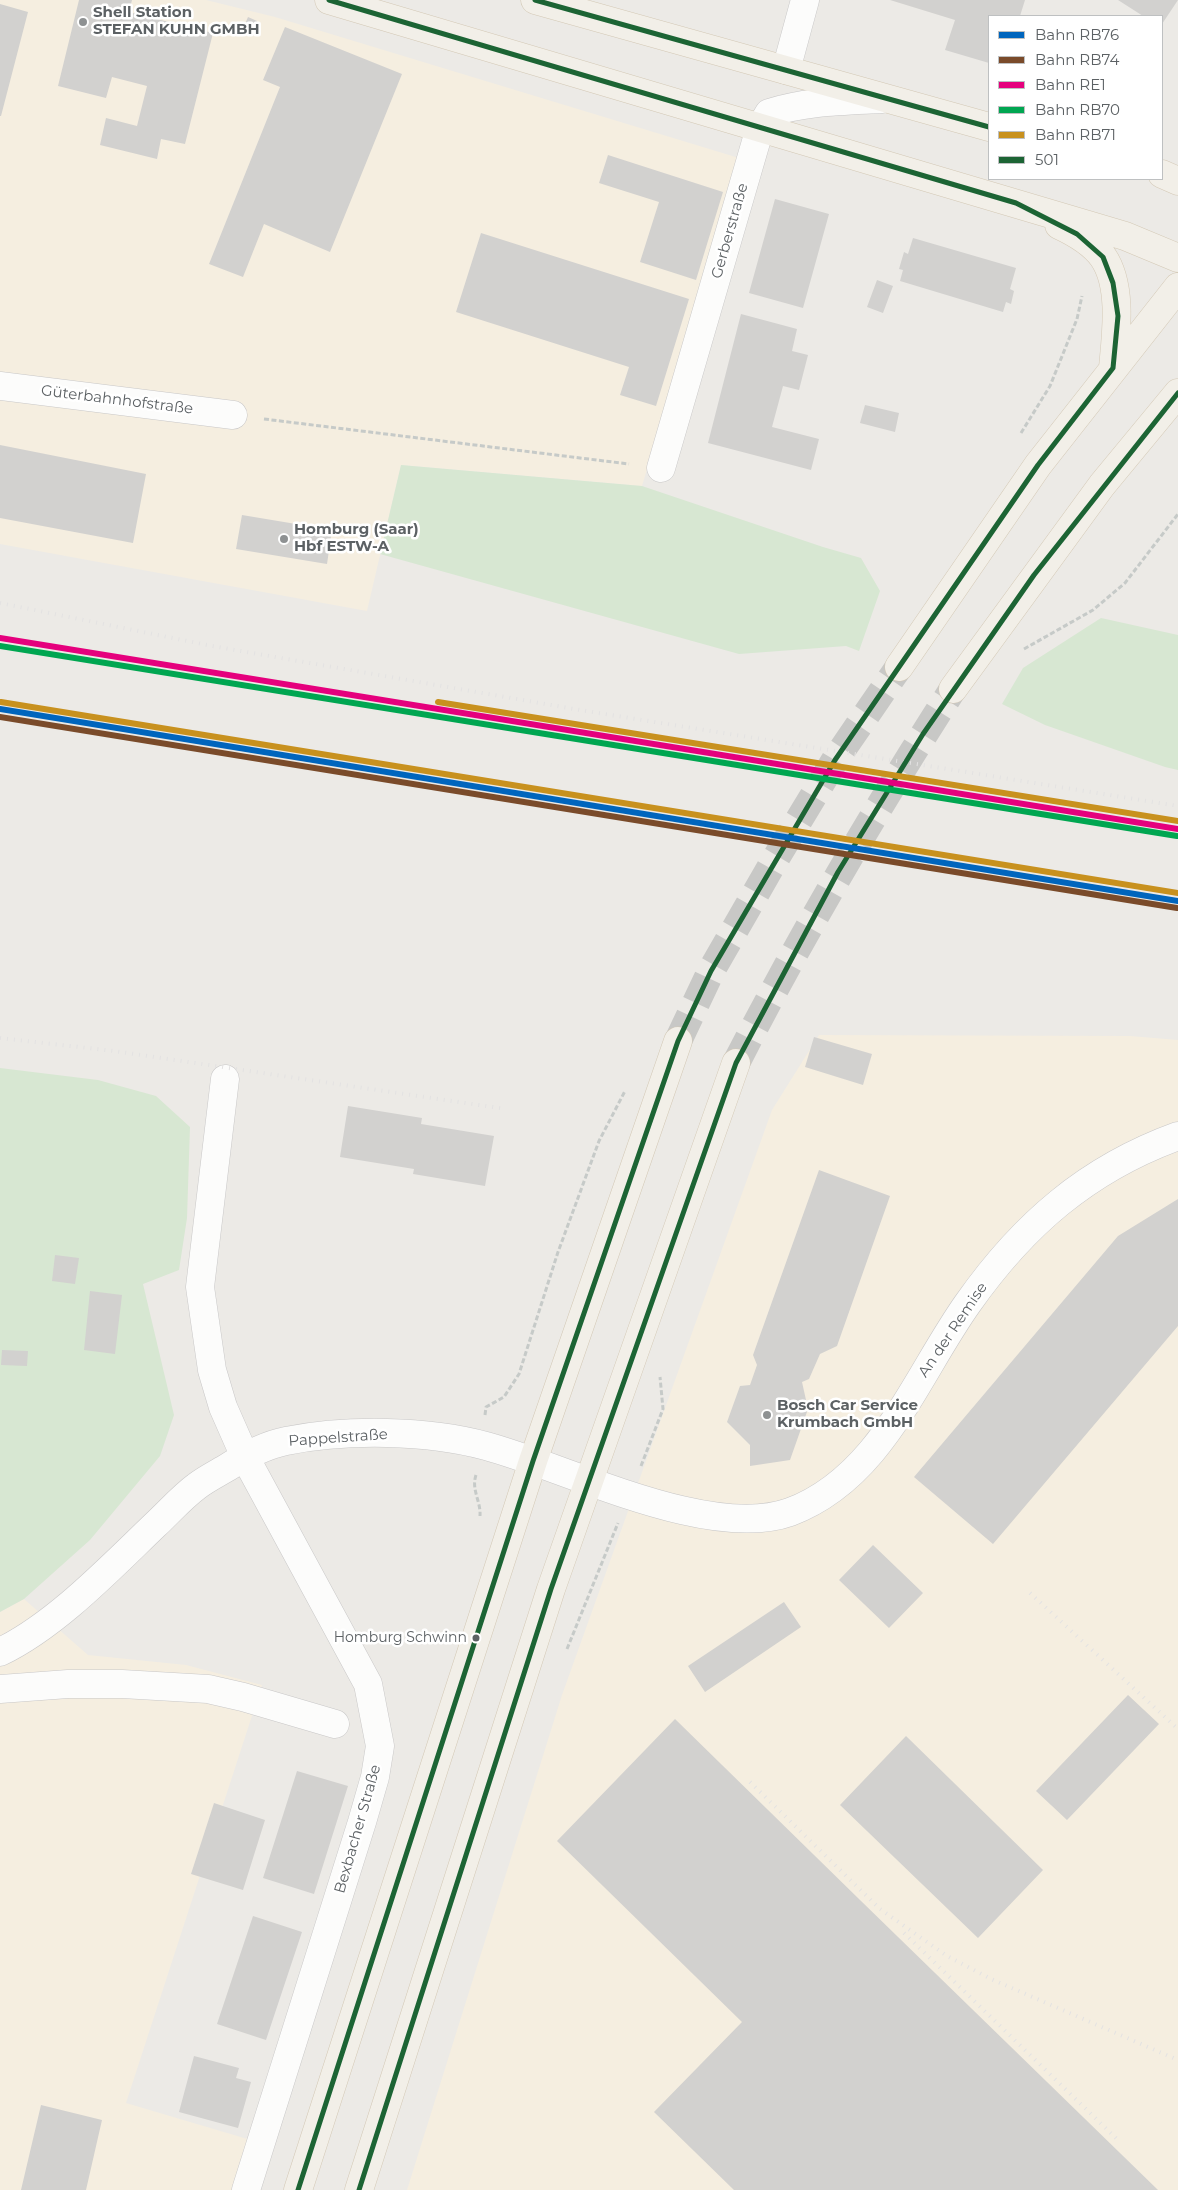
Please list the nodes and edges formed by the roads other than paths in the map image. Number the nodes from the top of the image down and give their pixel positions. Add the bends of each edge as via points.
1 (329, 0) edge
2 (534, 0) edge
3 (804, 0) edge
4 (786, 70) junction
5 (889, 99) junction
6 (988, 127) edge
7 (760, 128) junction
8 (1163, 174) edge
9 (1178, 181) edge
10 (1016, 203) junction
11 (1178, 258) edge
12 (1178, 287) edge
13 (1113, 368) junction
14 (0, 386) edge
15 (1178, 393) edge
16 (233, 415) road end
17 (662, 468) road end
18 (899, 667) tunnel mouth
19 (953, 689) tunnel mouth
20 (678, 1041) tunnel mouth
21 (736, 1063) tunnel mouth
22 (225, 1079) dead end
23 (1178, 1136) edge
24 (245, 1457) junction
25 (533, 1461) junction
26 (563, 1471) joint
27 (590, 1481) junction
28 (0, 1652) edge
29 (0, 1689) edge
30 (335, 1724) dead end
31 (246, 2190) edge
32 (298, 2190) edge
33 (358, 2190) edge

1 - 7 main road
2 - 4 main road
3 - 4 street
4 - 5 main road
5 - 6 main road
5 - 7 street, Gerberstraße via 792,105 769,113
7 - 10 main road
7 - 17 street, Gerberstraße
8 - 9 main road
10 - 11 main road via 1124,236
10 - 13 main road via 1077,234 1103,257 1113,283 1118,316
12 - 13 main road
13 - 18 main road via 1038,466
14 - 16 street, Güterbahnhofstraße
15 - 19 main road via 1102,485
20 - 25 main road
21 - 27 main road
22 - 24 street, Bexbacher Straße via 200,1287 212,1370 223,1407
23 - 27 street, An der Remise via 1111,1166 1063,1198 1014,1246 968,1303 886,1434 850,1475 816,1499 789,1512 752,1520 707,1515 629,1495
24 - 25 street, Pappelstraße via 283,1441 387,1434 424,1435 484,1445
24 - 28 street, Pappelstraße via 196,1486 61,1612
24 - 31 street, Bexbacher Straße via 368,1684 380,1746 362,1822
25 - 26 street, Pappelstraße
25 - 32 main road
26 - 27 street, An der Remise
27 - 33 main road via 552,1589
29 - 30 street via 122,1684 208,1689 243,1696

